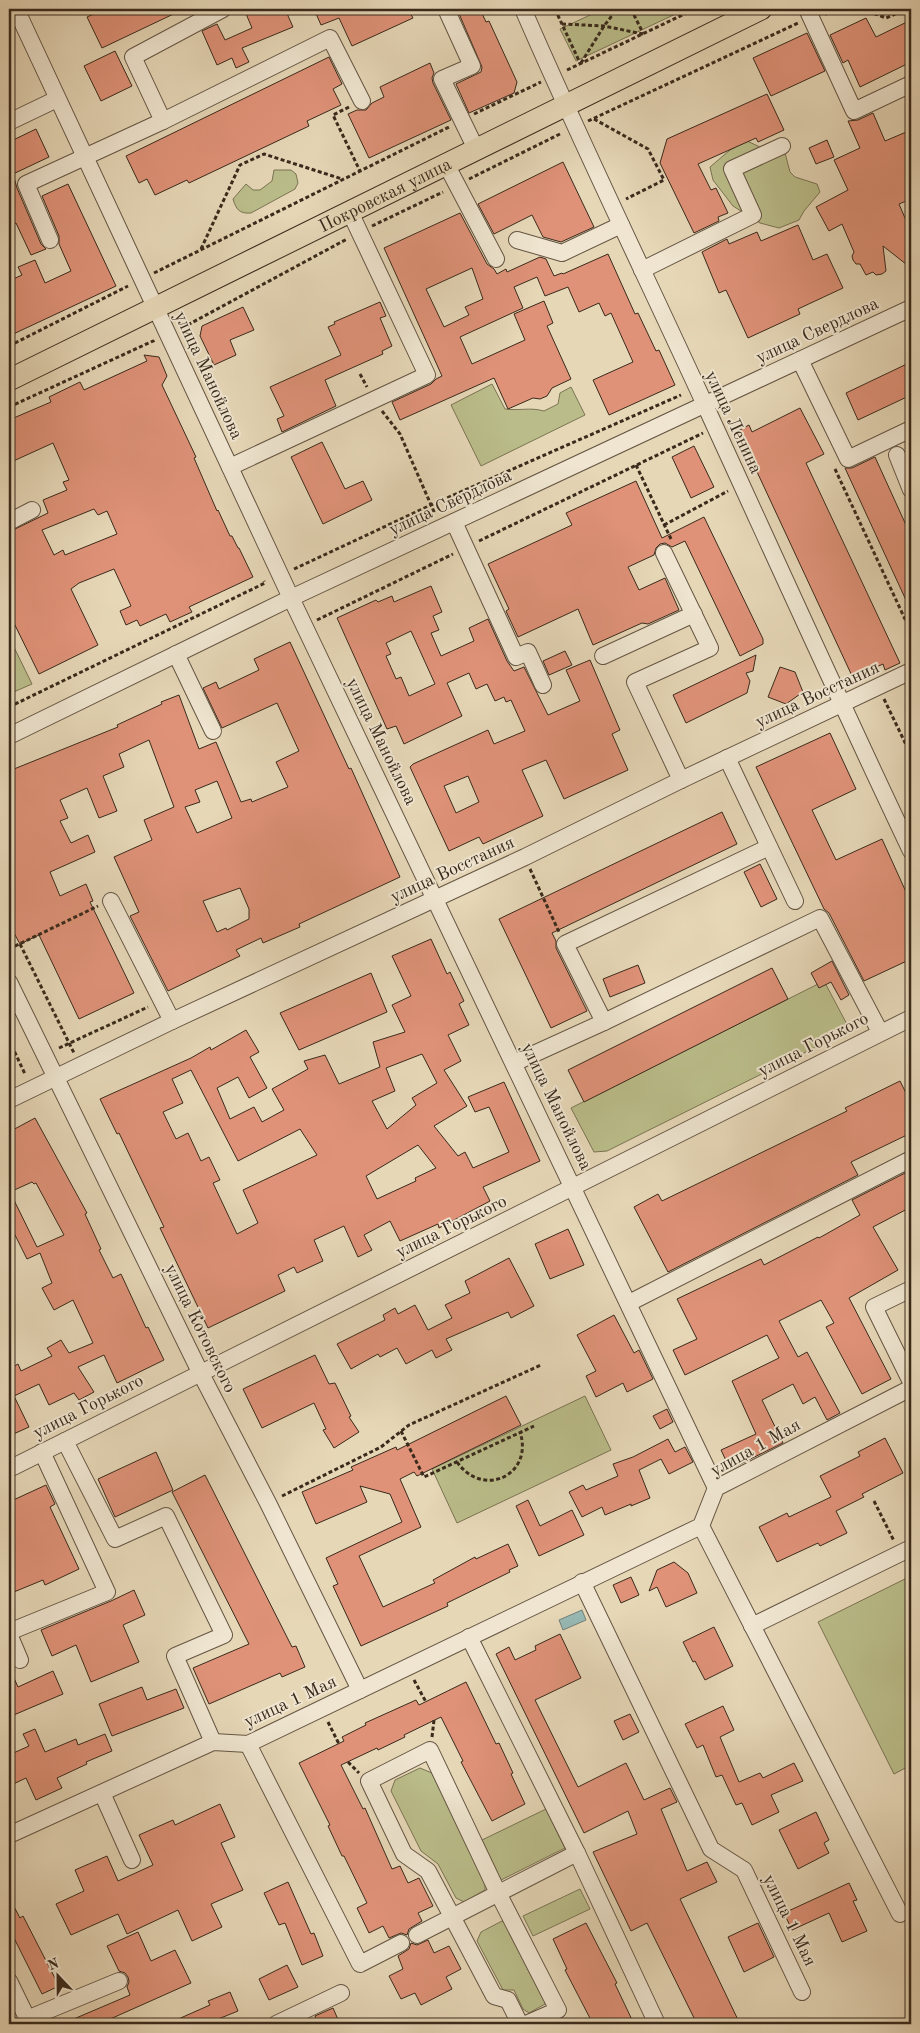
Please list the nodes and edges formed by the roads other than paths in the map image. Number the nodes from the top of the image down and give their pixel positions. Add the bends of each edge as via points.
1 (14, 9) edge
2 (223, 9) edge
3 (446, 9) edge
4 (523, 9) edge
5 (761, 9) edge
6 (9, 11) edge
7 (809, 13) edge
8 (734, 15) edge
9 (911, 84) edge
10 (57, 99) junction
11 (362, 101) road end
12 (564, 105) junction
13 (163, 121) junction
14 (9, 122) edge
15 (782, 146) dead end
16 (476, 149) junction
17 (85, 158) junction
18 (446, 164) junction
19 (350, 212) junction
20 (621, 225) junction
21 (50, 240) dead end
22 (517, 240) dead end
23 (496, 259) dead end
24 (642, 270) junction
25 (911, 308) edge
26 (156, 309) junction
27 (800, 360) junction
28 (9, 380) edge
29 (705, 405) junction
30 (911, 429) edge
31 (897, 456) dead end
32 (230, 466) junction
33 (911, 490) edge
34 (32, 510) dead end
35 (9, 522) edge
36 (447, 525) junction
37 (669, 550) road end
38 (291, 598) junction
39 (694, 614) junction
40 (176, 654) junction
41 (603, 656) dead end
42 (911, 671) edge
43 (543, 685) dead end
44 (841, 705) junction
45 (213, 731) dead end
46 (9, 736) edge
47 (726, 758) junction
48 (681, 780) junction
49 (769, 848) junction
50 (911, 851) edge
51 (435, 899) junction
52 (111, 900) road end
53 (795, 901) dead end
54 (9, 982) edge
55 (172, 1021) junction
56 (910, 1021) edge
57 (604, 1022) junction
58 (880, 1032) junction
59 (514, 1063) junction
60 (56, 1078) junction
61 (9, 1100) edge
62 (911, 1159) edge
63 (574, 1188) junction
64 (911, 1289) edge
65 (629, 1303) junction
66 (200, 1372) junction
67 (911, 1382) edge
68 (911, 1388) edge
69 (65, 1440) junction
70 (42, 1452) junction
71 (9, 1469) edge
72 (716, 1488) junction
73 (701, 1526) junction
74 (906, 1551) edge
75 (582, 1582) junction
76 (752, 1626) junction
77 (9, 1633) edge
78 (469, 1637) junction
79 (20, 1660) dead end
80 (360, 1690) junction
81 (213, 1742) junction
82 (248, 1744) junction
83 (102, 1793) junction
84 (9, 1834) edge
85 (577, 1853) junction
86 (132, 1860) dead end
87 (498, 1893) junction
88 (900, 1914) dead end
89 (453, 1917) junction
90 (417, 1935) dead end
91 (401, 1943) dead end
92 (9, 1981) edge
93 (119, 1981) dead end
94 (802, 1992) dead end
95 (341, 1993) dead end
96 (28, 2022) edge
97 (276, 2024) edge
98 (520, 2024) edge
99 (526, 2024) edge
100 (657, 2024) edge

1 - 6 street
1 - 10 street, улица Манойлова
2 - 13 street via 133,57
3 - 16 street via 472,66 442,79
4 - 12 street, улица Ленина
5 - 8 main road, Покровская улица
7 - 9 street via 854,111
8 - 12 main road, Покровская улица
10 - 14 street
10 - 17 street, улица Манойлова
11 - 13 street via 330,38
12 - 16 main road, Покровская улица
12 - 20 street, улица Ленина
13 - 17 street
15 - 24 street via 732,169 753,215
16 - 18 main road, Покровская улица
17 - 21 street via 26,184
17 - 26 street, улица Манойлова
18 - 19 main road, Покровская улица
18 - 23 street
19 - 26 main road, Покровская улица
19 - 32 street via 427,375
20 - 22 street via 562,253
20 - 24 street, улица Ленина
24 - 29 street, улица Ленина
25 - 27 street, улица Свердлова
26 - 28 main road, Покровская улица
26 - 32 street, улица Манойлова
27 - 29 street, улица Свердлова
27 - 30 street via 848,459
29 - 36 street, улица Свердлова
29 - 44 street, улица Ленина
31 - 33 street
32 - 38 street, улица Манойлова
34 - 35 street
36 - 38 street, улица Свердлова
36 - 43 street via 466,548 516,657 528,652
37 - 39 street
38 - 40 street, улица Свердлова
38 - 51 street, улица Манойлова
39 - 41 street
39 - 48 street via 710,648 635,682
40 - 45 street
40 - 46 street, улица Свердлова
42 - 44 street, улица Восстания
44 - 47 street, улица Восстания
44 - 50 street, улица Ленина
47 - 48 street, улица Восстания
47 - 49 street
48 - 51 street, улица Восстания
49 - 53 street
49 - 57 street via 565,944
51 - 55 street, улица Восстания
51 - 59 street, улица Манойлова
52 - 55 street
54 - 60 street, улица Котовского
55 - 60 street, улица Восстания
56 - 58 street, улица Горького
57 - 58 street via 820,918
57 - 59 street
58 - 63 street, улица Горького
59 - 63 street, улица Манойлова
60 - 61 street, улица Восстания
60 - 66 street, улица Котовского
62 - 65 street
63 - 65 street, улица Манойлова
63 - 66 street, улица Горького
64 - 67 street via 874,1307
65 - 72 street, улица Манойлова
66 - 69 street, улица Горького
66 - 80 street, улица Котовского
68 - 72 street, улица 1 Мая
69 - 70 street, улица Горького
69 - 81 street via 115,1539 166,1516 220,1626 224,1635 175,1656
70 - 71 street, улица Горького
70 - 77 street via 107,1592
72 - 73 street, улица 1 Мая
73 - 75 street, улица 1 Мая
73 - 76 street
74 - 76 street
75 - 78 street, улица 1 Мая
75 - 94 street, улица 1 Мая via 711,1849 744,1870
76 - 88 street
77 - 79 street
78 - 80 street, улица 1 Мая
78 - 85 street
80 - 82 street, улица 1 Мая
81 - 82 street, улица 1 Мая
81 - 83 street, улица 1 Мая
82 - 91 street via 360,1964
83 - 84 street, улица 1 Мая
83 - 86 street
85 - 87 street
85 - 100 street
87 - 89 street
87 - 89 street via 430,1750 369,1781 404,1854 428,1871
87 - 99 street via 558,2010
89 - 90 street
89 - 98 street via 494,1996 508,2000
92 - 96 street
93 - 96 street
95 - 97 street

